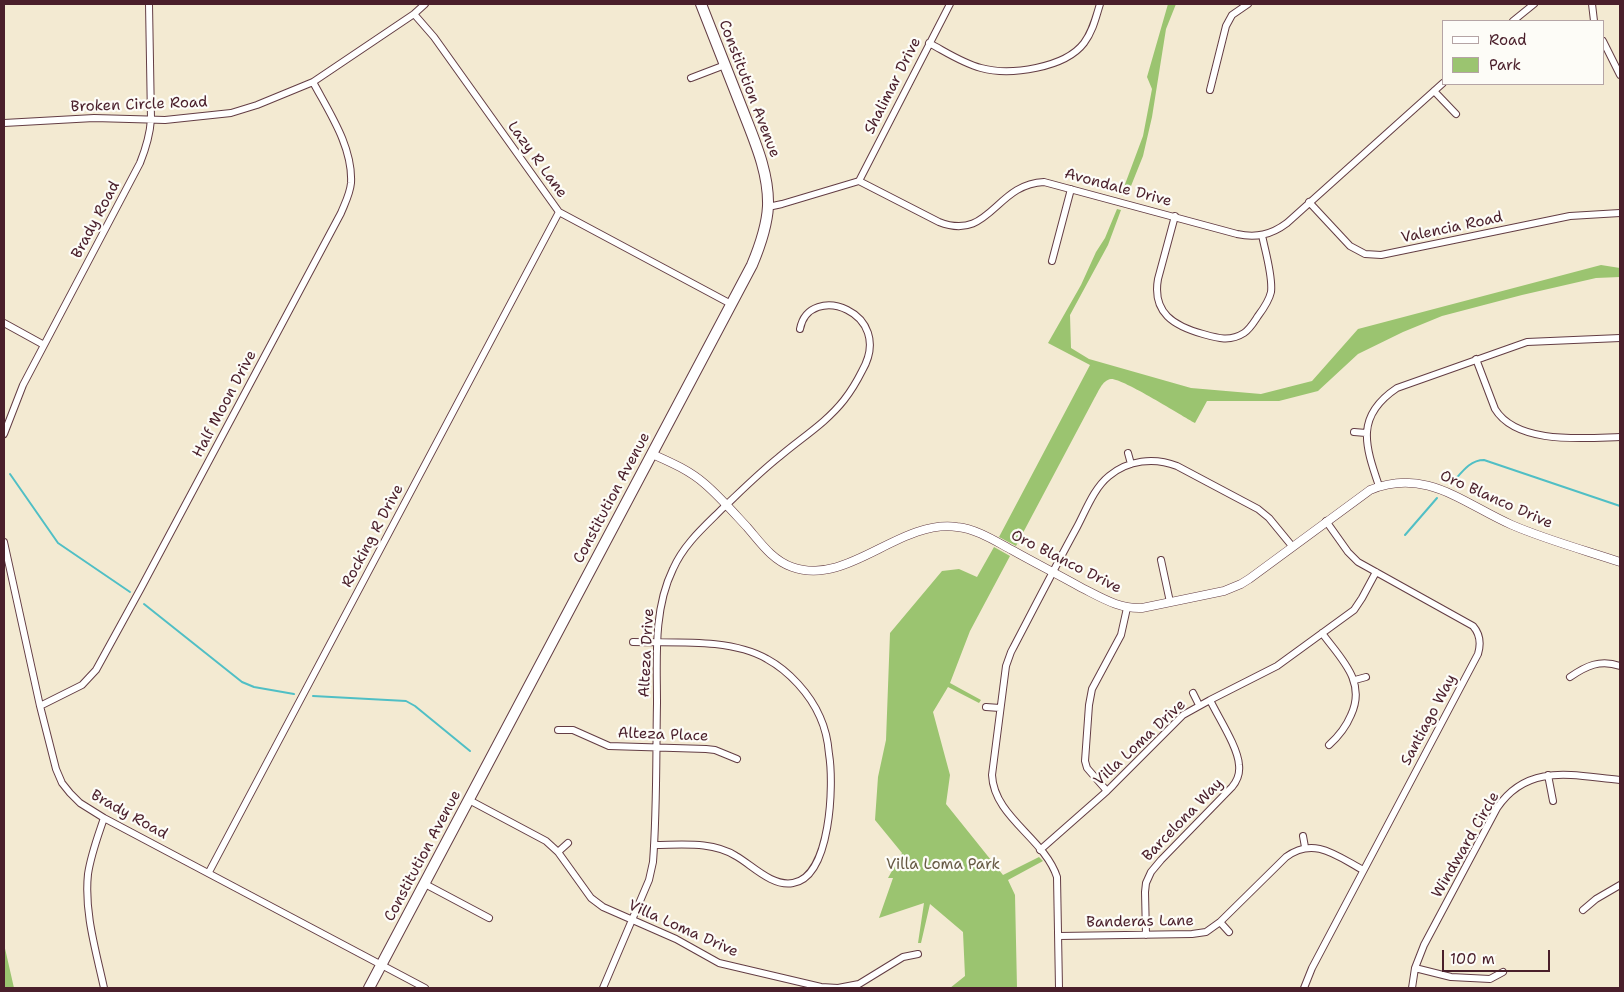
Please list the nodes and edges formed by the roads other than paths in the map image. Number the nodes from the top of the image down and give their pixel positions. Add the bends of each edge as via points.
1 (148, 4) edge
2 (425, 4) edge
3 (701, 4) edge
4 (950, 4) edge
5 (1100, 4) edge
6 (1248, 4) edge
7 (1534, 4) edge
8 (1592, 4) edge
9 (414, 14) junction
10 (1515, 20) edge
11 (1594, 20) edge
12 (929, 43) junction
13 (1604, 43) edge
14 (725, 65) junction
15 (1620, 75) edge
16 (691, 78) dead end
17 (313, 82) junction
18 (1442, 84) edge
19 (1210, 90) dead end
20 (1434, 91) junction
21 (1456, 114) dead end
22 (151, 119) junction
23 (4, 123) edge
24 (859, 181) junction
25 (1072, 189) junction
26 (1309, 202) junction
27 (768, 207) junction
28 (559, 212) junction
29 (1620, 213) edge
30 (1175, 216) junction
31 (1262, 235) junction
32 (1052, 261) dead end
33 (731, 304) junction
34 (4, 323) edge
35 (800, 329) dead end
36 (1620, 338) edge
37 (44, 345) junction
38 (1476, 359) junction
39 (1354, 432) dead end
40 (1366, 433) junction
41 (4, 434) edge
42 (1620, 437) edge
43 (1128, 453) dead end
44 (652, 454) junction
45 (1131, 464) junction
46 (1379, 486) junction
47 (726, 505) junction
48 (1326, 521) junction
49 (4, 542) edge
50 (1292, 546) junction
51 (1161, 560) dead end
52 (1620, 562) edge
53 (1053, 572) junction
54 (1376, 572) junction
55 (1170, 602) junction
56 (1127, 608) junction
57 (1322, 633) junction
58 (633, 642) dead end
59 (658, 642) junction
60 (1620, 666) edge
61 (1366, 677) dead end
62 (1570, 677) dead end
63 (1354, 680) junction
64 (1193, 693) dead end
65 (1210, 700) junction
66 (1199, 705) junction
67 (40, 706) junction
68 (986, 707) dead end
69 (1000, 708) junction
70 (558, 730) dead end
71 (1329, 745) dead end
72 (656, 747) junction
73 (737, 759) dead end
74 (1548, 775) junction
75 (1620, 780) edge
76 (1107, 791) junction
77 (469, 800) junction
78 (1552, 801) dead end
79 (104, 818) junction
80 (1303, 836) dead end
81 (568, 843) dead end
82 (654, 845) junction
83 (1305, 847) junction
84 (1040, 850) junction
85 (558, 852) junction
86 (1363, 870) junction
87 (209, 872) junction
88 (1140, 874) dead end
89 (1148, 877) junction
90 (425, 884) junction
91 (1620, 885) edge
92 (1583, 910) dead end
93 (489, 918) dead end
94 (632, 919) junction
95 (1220, 922) junction
96 (1229, 932) dead end
97 (1146, 934) junction
98 (1059, 936) junction
99 (918, 954) dead end
100 (382, 965) junction
101 (1415, 968) junction
102 (1503, 972) dead end
103 (860, 986) edge
104 (104, 988) edge
105 (369, 988) edge
106 (425, 988) edge
107 (603, 988) edge
108 (1059, 988) edge
109 (1304, 988) edge
110 (1412, 988) edge

1 - 22 street, Brady Road
2 - 9 street, Broken Circle Road
3 - 14 main road, Constitution Avenue
4 - 12 street, Shalimar Drive
5 - 12 street via 1085,42 1071,55 1048,65 1005,71 982,69
6 - 19 street via 1232,15 1226,26
7 - 10 street
8 - 11 street
9 - 17 street, Broken Circle Road
9 - 28 street, Lazy R Lane via 434,36
12 - 24 street, Shalimar Drive
13 - 15 street
14 - 16 street
14 - 27 main road, Constitution Avenue via 760,155
17 - 22 street, Broken Circle Road via 231,112
17 - 67 street, Half Moon Drive via 336,125 349,161 350,185 341,213 96,670 82,685
18 - 20 street
20 - 21 street
20 - 26 street
22 - 23 street, Broken Circle Road via 94,118
22 - 37 street, Brady Road via 150,135 140,163
24 - 25 street, Avondale Drive via 954,227 985,218 1013,192 1028,184 1044,182
24 - 27 street
25 - 30 street, Avondale Drive
25 - 32 street
26 - 29 street, Valencia Road via 1350,246 1373,255 1391,254 1570,216
26 - 31 street via 1277,230
27 - 33 main road, Constitution Avenue via 758,251
28 - 33 street, Lazy R Lane
28 - 87 street, Rocking R Drive
30 - 31 street, Avondale Drive via 1246,236
30 - 31 street via 1156,289 1158,302 1178,326 1217,338 1244,333 1267,303 1271,284
33 - 44 main road, Constitution Avenue
34 - 37 street
35 - 47 street, Alteza Drive via 802,319 818,308 832,305 847,310 860,320 869,334 870,350 865,365 851,391 830,416 770,464
36 - 38 street via 1535,341
37 - 41 street, Brady Road via 23,385
38 - 40 street via 1388,394 1374,409
38 - 42 street via 1499,416 1515,427 1557,438
39 - 40 street
40 - 46 street via 1368,453
43 - 45 street
44 - 47 street, Oro Blanco Drive via 694,476
44 - 77 main road, Constitution Avenue
45 - 50 street via 1157,460 1177,466 1264,513
45 - 53 street via 1102,482
46 - 48 street, Oro Blanco Drive
46 - 52 street, Oro Blanco Drive via 1401,483 1431,485 1511,524
47 - 53 street, Oro Blanco Drive via 776,559 803,570 831,569 918,532 949,526 976,532
47 - 59 street, Alteza Drive via 693,538 672,570 662,599
48 - 50 street, Oro Blanco Drive
48 - 54 street, Santiago Way via 1353,557
49 - 67 street, Brady Road
50 - 55 street, Oro Blanco Drive via 1233,588
51 - 55 street
53 - 56 street, Oro Blanco Drive
53 - 69 street via 1008,658
54 - 57 street, Villa Loma Drive via 1358,604
54 - 86 street, Santiago Way via 1468,622 1477,630 1480,642 1478,654
55 - 56 street, Oro Blanco Drive
56 - 76 street via 1120,635 1095,682 1089,705 1085,761 1087,768
57 - 63 street
57 - 65 street, Villa Loma Drive via 1269,671
58 - 59 street
59 - 72 street, Alteza Drive
59 - 82 street via 719,644 739,648 766,658 784,671 820,716 830,754 831,783 827,828 819,858 812,872 793,883 778,882 735,855 713,847
60 - 62 street via 1600,663
61 - 63 street
63 - 71 street via 1354,709 1340,736
64 - 66 street
65 - 66 street, Villa Loma Drive
65 - 89 street, Barcelona Way via 1238,759 1240,767 1236,781 1154,866
66 - 76 street, Villa Loma Drive via 1183,715
67 - 79 street, Brady Road via 62,783 80,803
68 - 69 street
69 - 84 street via 992,775 994,789 1001,803
70 - 72 street, Alteza Place via 573,730 609,746
72 - 73 street, Alteza Place via 715,750
72 - 82 street, Alteza Drive
74 - 75 street, Windward Circle
74 - 78 street
74 - 101 street, Windward Circle via 1523,783 1502,801 1424,945
76 - 84 street, Villa Loma Drive
77 - 85 street, Villa Loma Drive via 538,836
77 - 90 main road, Constitution Avenue
79 - 87 street, Brady Road
79 - 104 street via 92,853 87,891
80 - 83 street
81 - 85 street
82 - 94 street, Alteza Drive via 651,872
83 - 86 street via 1328,851
83 - 95 street, Banderas Lane via 1286,857
84 - 98 street via 1057,876
85 - 94 street, Villa Loma Drive via 596,902
86 - 109 street, Santiago Way
87 - 100 street, Brady Road
88 - 89 street
89 - 97 street, Barcelona Way
90 - 93 street
90 - 100 main road, Constitution Avenue
91 - 92 street
94 - 103 street, Villa Loma Drive via 728,966 821,987
94 - 107 street, Alteza Drive
95 - 96 street
95 - 97 street, Banderas Lane via 1200,933
97 - 98 street, Banderas Lane
98 - 108 street
99 - 103 street, Villa Loma Drive via 903,957
100 - 105 main road, Constitution Avenue
100 - 106 street, Brady Road
101 - 102 street via 1451,977 1490,980
101 - 110 street, Windward Circle

